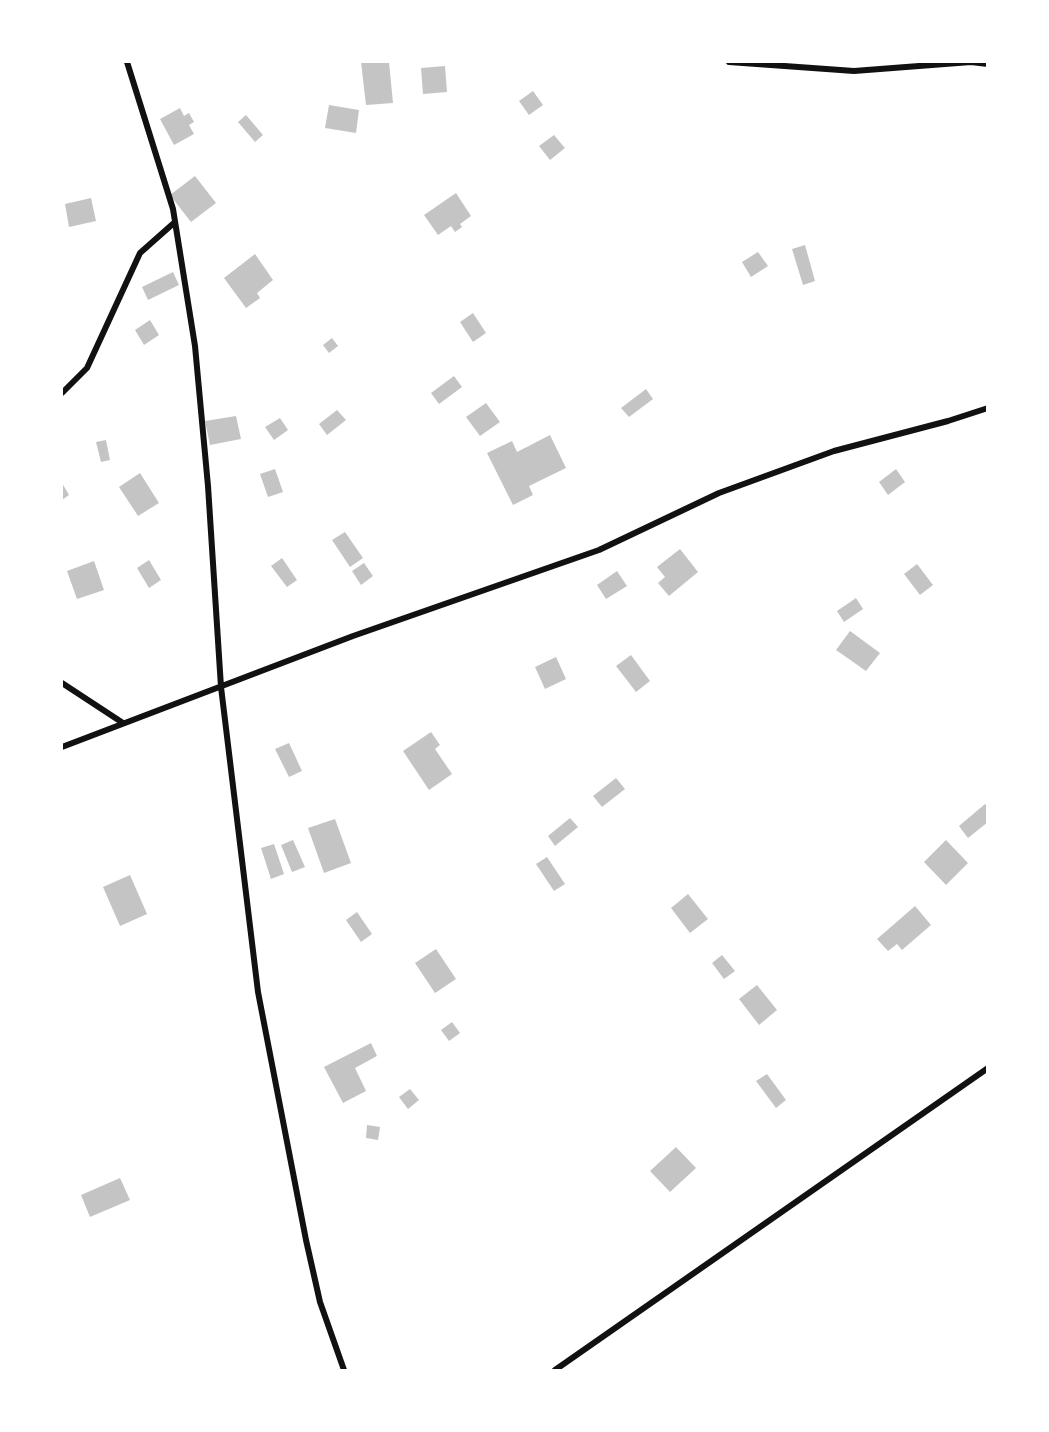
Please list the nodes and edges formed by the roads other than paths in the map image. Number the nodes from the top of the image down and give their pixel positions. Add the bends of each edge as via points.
1 (127, 62) edge
2 (729, 62) edge
3 (987, 64) edge
4 (175, 222) junction
5 (62, 393) edge
6 (987, 408) edge
7 (62, 683) edge
8 (221, 687) junction
9 (123, 723) junction
10 (62, 747) edge
11 (987, 1068) edge
12 (344, 1371) edge
13 (555, 1371) edge

1 - 4 street
2 - 3 street via 854,71
4 - 5 street via 140,253 87,368
4 - 8 street via 195,346
6 - 8 street via 834,452 719,493 598,550
7 - 9 street
8 - 9 street
8 - 12 street via 258,992 320,1302
9 - 10 street
11 - 13 street

